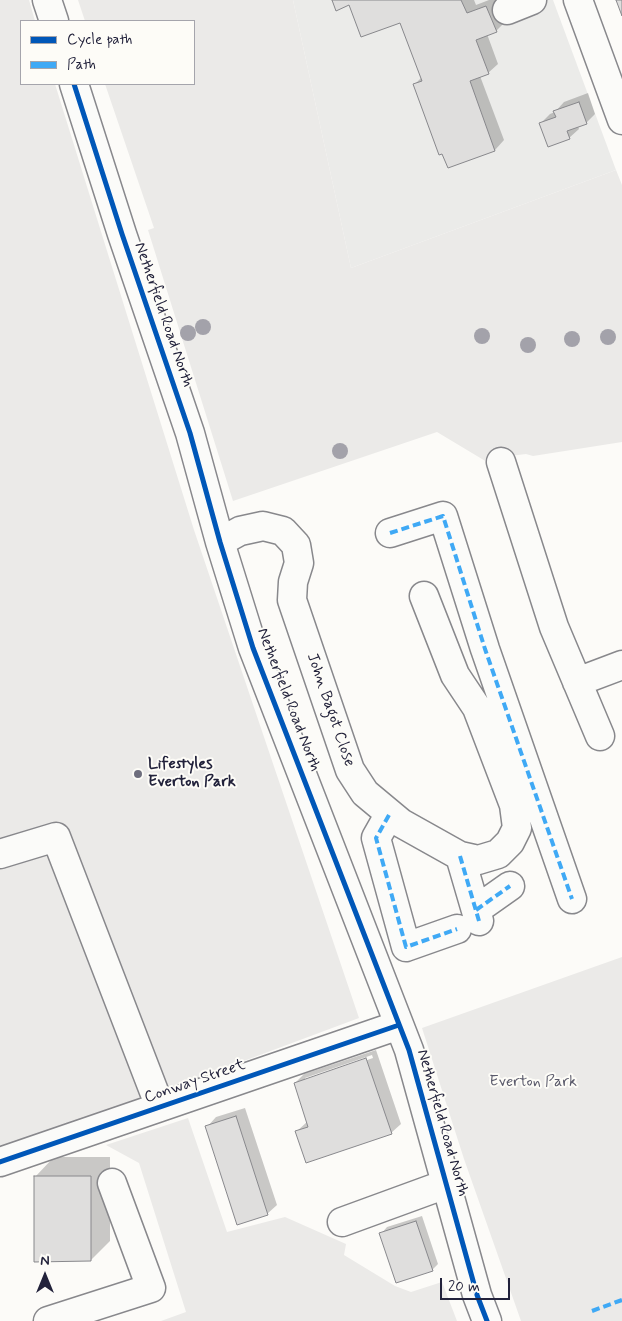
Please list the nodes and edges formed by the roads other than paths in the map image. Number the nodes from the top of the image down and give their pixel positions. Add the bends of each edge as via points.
1 (48, 0) edge
2 (532, 0) edge
3 (578, 0) edge
4 (507, 10) dead end
5 (54, 20) edge
6 (74, 85) edge
7 (622, 120) edge
8 (501, 462) dead end
9 (390, 533) dead end
10 (220, 542) junction
11 (424, 596) dead end
12 (622, 665) edge
13 (577, 682) junction
14 (600, 736) dead end
15 (389, 815) junction
16 (0, 854) edge
17 (460, 856) junction
18 (510, 886) dead end
19 (572, 899) dead end
20 (470, 920) junction
21 (399, 1025) junction
22 (160, 1107) junction
23 (0, 1162) edge
24 (112, 1184) dead end
25 (446, 1184) junction
26 (342, 1222) dead end
27 (48, 1321) edge
28 (487, 1321) edge

1 - 5 street
2 - 4 street
3 - 7 street
6 - 10 street, Netherfield Road North via 190,433
8 - 13 street via 554,627
9 - 19 street via 444,516 485,648
10 - 15 street, John Bagot Close via 240,531 263,526 283,531 296,545 299,564 292,600 343,754 365,793
10 - 21 street, Netherfield Road North via 253,648
11 - 17 street, John Bagot Close via 455,675 477,708 514,805 517,828 510,842 498,854 478,860
12 - 13 street
13 - 14 street
15 - 17 street, John Bagot Close
15 - 20 street via 376,838 406,947
16 - 22 street via 56,837
17 - 20 street
18 - 20 street
21 - 22 street, Conway Street
21 - 25 street, Netherfield Road North via 409,1050
22 - 23 street, Conway Street
24 - 27 street via 151,1288
25 - 26 street
25 - 28 street, Netherfield Road North

